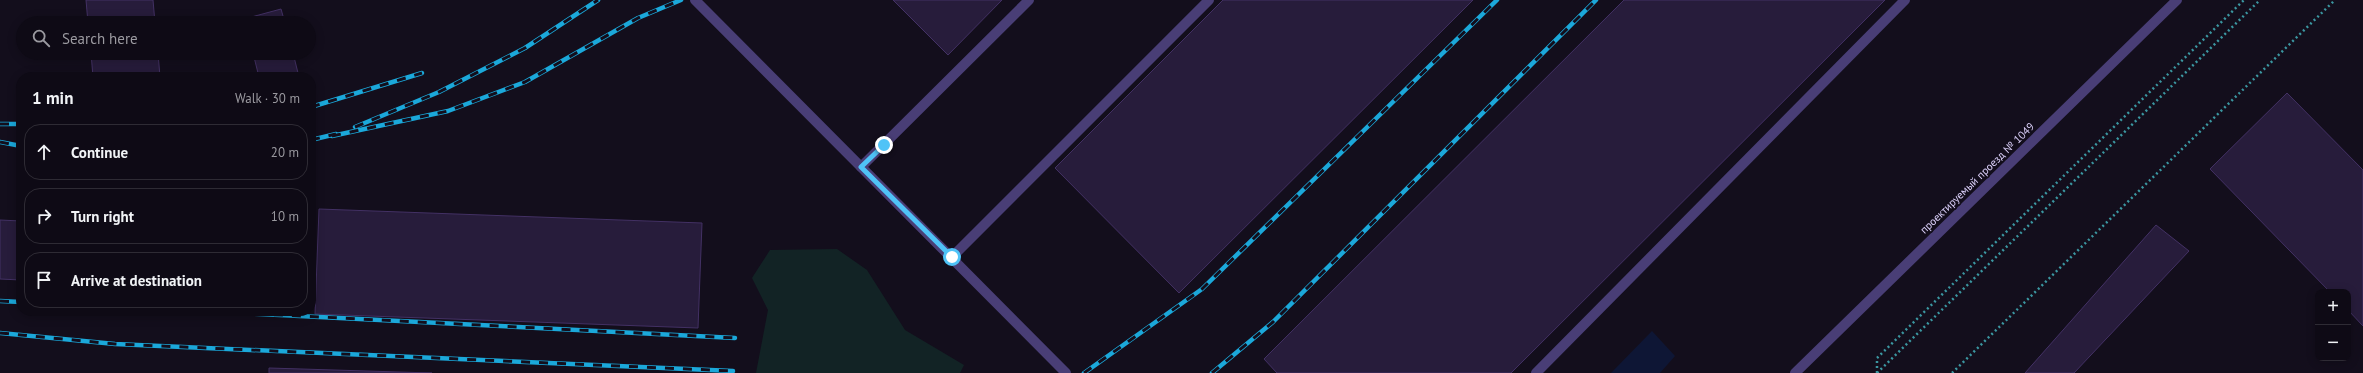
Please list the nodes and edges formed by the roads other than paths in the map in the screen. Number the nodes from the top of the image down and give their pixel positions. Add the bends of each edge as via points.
1 (695, 0) edge
2 (1029, 0) edge
3 (1209, 0) edge
4 (1905, 0) edge
5 (2177, 0) edge
6 (861, 167) junction
7 (952, 257) junction
8 (1066, 373) edge
9 (1536, 373) edge
10 (1796, 373) edge

1 - 6 street
2 - 6 street
3 - 7 street
4 - 9 street
5 - 10 street, проектируемый проезд № 1049
6 - 7 street
7 - 8 street

